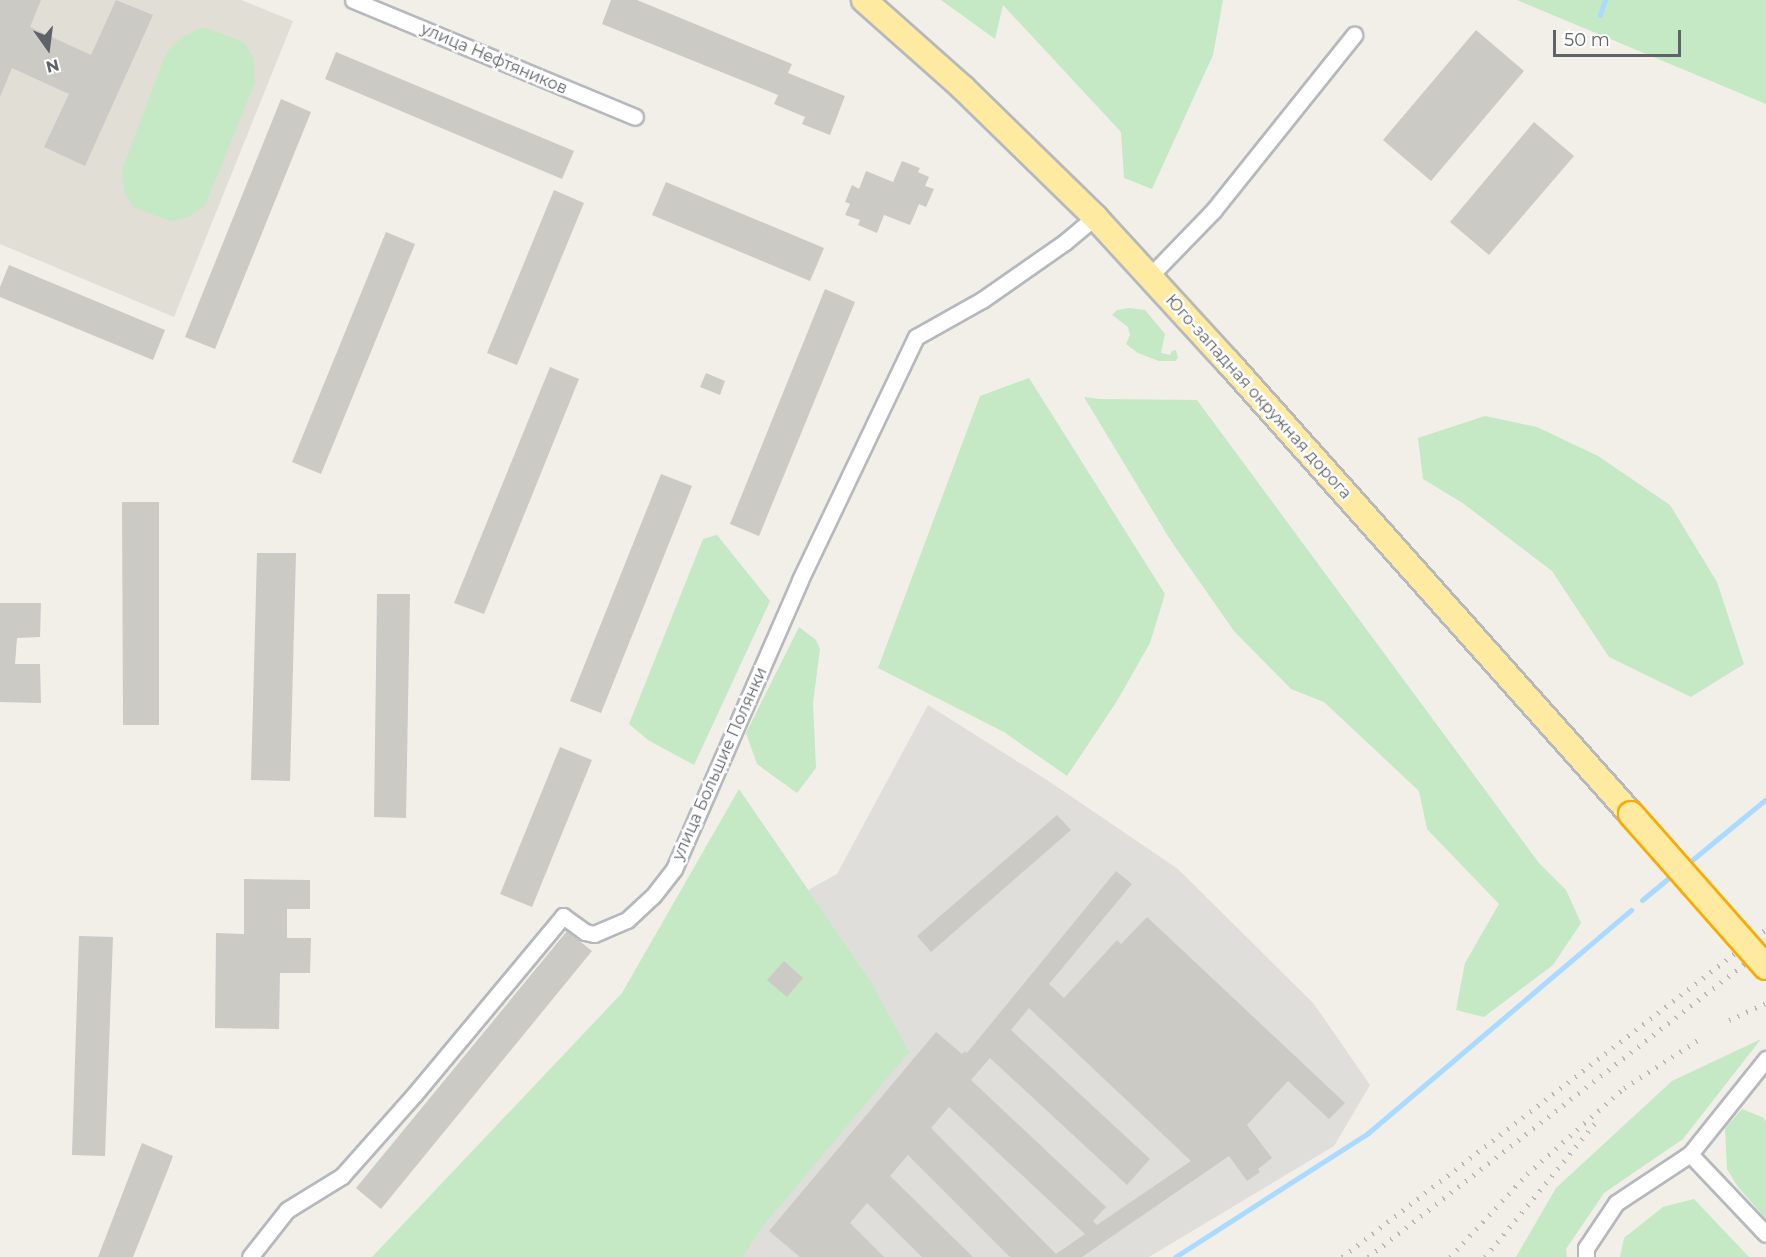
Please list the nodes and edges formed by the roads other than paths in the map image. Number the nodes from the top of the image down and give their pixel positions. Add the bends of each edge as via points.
1 (352, 0) edge
2 (864, 0) edge
3 (1354, 35) dead end
4 (635, 117) dead end
5 (1095, 217) junction
6 (1150, 276) junction
7 (1766, 967) edge
8 (1766, 1059) edge
9 (1690, 1154) junction
10 (1766, 1234) edge
11 (250, 1257) edge
12 (1586, 1257) edge

1 - 4 street, улица Нефтяников
2 - 5 highway, Юго-западная окружная дорога via 963,88
3 - 6 street via 1213,211
5 - 6 highway, Юго-западная окружная дорога
5 - 11 street, улица Большие Полянки via 982,300 915,337 800,580 674,869 653,896 627,920 594,934 563,916 342,1176 287,1210
6 - 7 highway, Юго-западная окружная дорога, bridge
8 - 9 street
9 - 10 street
9 - 12 street via 1616,1203 1586,1248

